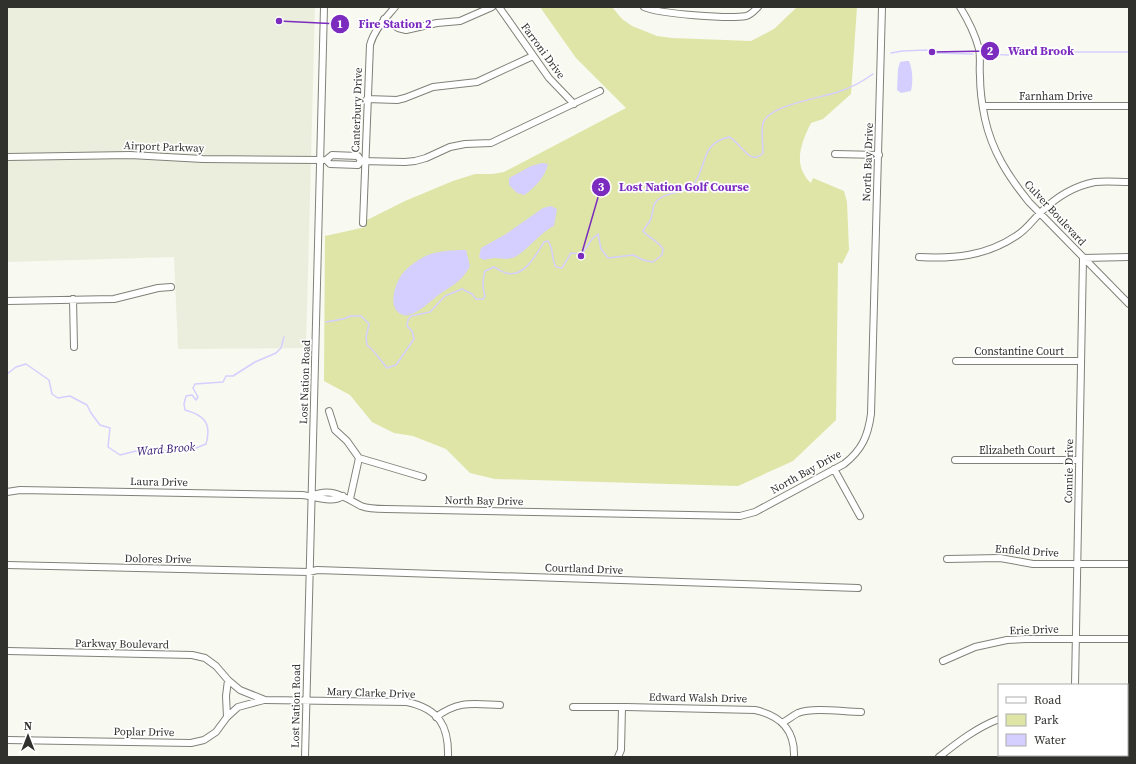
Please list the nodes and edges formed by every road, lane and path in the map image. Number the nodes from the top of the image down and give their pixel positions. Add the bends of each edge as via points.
1 (324, 7) edge
2 (395, 7) edge
3 (492, 7) edge
4 (499, 7) edge
5 (644, 7) edge
6 (758, 7) edge
7 (882, 7) edge
8 (960, 7) edge
9 (384, 19) junction
10 (533, 56) junction
11 (600, 91) dead end
12 (367, 99) junction
13 (574, 104) junction
14 (983, 106) junction
15 (1129, 106) edge
16 (835, 154) dead end
17 (879, 155) junction
18 (7, 157) edge
19 (323, 160) junction
20 (363, 161) junction
21 (1129, 182) edge
22 (1039, 213) junction
23 (363, 223) dead end
24 (919, 256) dead end
25 (1129, 257) edge
26 (1083, 258) junction
27 (172, 287) dead end
28 (73, 299) junction
29 (7, 301) edge
30 (1129, 304) edge
31 (74, 347) dead end
32 (956, 361) dead end
33 (1081, 361) junction
34 (329, 411) dead end
35 (360, 458) junction
36 (955, 460) dead end
37 (1079, 460) junction
38 (834, 469) junction
39 (423, 477) dead end
40 (7, 492) edge
41 (311, 496) junction
42 (346, 497) junction
43 (860, 516) dead end
44 (947, 559) dead end
45 (1078, 564) junction
46 (1129, 564) edge
47 (7, 565) edge
48 (309, 572) junction
49 (858, 588) dead end
50 (1129, 638) edge
51 (1076, 639) junction
52 (7, 651) edge
53 (943, 660) dead end
54 (228, 680) junction
55 (1075, 684) edge
56 (265, 700) junction
57 (306, 701) junction
58 (500, 705) dead end
59 (573, 707) dead end
60 (622, 707) junction
61 (861, 712) dead end
62 (227, 716) junction
63 (436, 717) junction
64 (998, 719) edge
65 (782, 723) junction
66 (7, 740) edge
67 (305, 757) edge
68 (448, 757) edge
69 (618, 757) edge
70 (794, 757) edge
71 (939, 757) edge

1 - 19 street, Lost Nation Road
2 - 9 street, Canterbury Drive
3 - 9 street via 460,21 406,30
4 - 10 street, Farroni Drive
5 - 6 street via 687,14 736,16 749,15
7 - 17 street, North Bay Drive
8 - 14 street, Culver Boulevard via 972,28 979,48
9 - 12 street, Canterbury Drive via 374,33 370,45
10 - 12 street via 477,82 433,87 397,100
10 - 13 street, Farroni Drive
11 - 13 street
12 - 20 street, Canterbury Drive
13 - 20 street via 491,143 450,147 415,161
14 - 15 street, Farnham Drive
14 - 22 street, Culver Boulevard via 989,136 998,158 1015,185
16 - 17 street
17 - 38 street, North Bay Drive via 869,429 853,457
18 - 19 street, Airport Parkway via 130,155
19 - 20 street, Airport Parkway via 332,155 358,156
19 - 41 street, Lost Nation Road
20 - 23 street, Canterbury Drive
21 - 22 street via 1096,182 1080,186
22 - 24 street via 1016,236 1000,246 981,253 961,257
22 - 26 street, Culver Boulevard
25 - 26 street
26 - 30 street, Culver Boulevard
26 - 33 street, Connie Drive
27 - 28 street via 114,299
28 - 29 street
28 - 31 street
32 - 33 street, Constantine Court
33 - 37 street, Connie Drive
34 - 35 street via 335,430
35 - 39 street
35 - 42 street
36 - 37 street, Elizabeth Court
37 - 45 street, Connie Drive
38 - 42 street, North Bay Drive via 755,512 740,516 386,509 363,506
38 - 43 street
40 - 41 street, Laura Drive via 20,490
41 - 42 street via 319,499
41 - 48 street, Lost Nation Road
44 - 45 street, Enfield Drive via 1000,558 1033,564
45 - 46 street, Enfield Drive
45 - 51 street, Connie Drive
47 - 48 street, Dolores Drive
48 - 49 street, Courtland Drive via 317,570
48 - 57 street, Lost Nation Road
50 - 51 street, Erie Drive
51 - 53 street, Erie Drive via 1026,638 1004,641 975,647
51 - 55 street, Connie Drive
52 - 54 street, Parkway Boulevard via 192,655 205,658
54 - 56 street, Parkway Boulevard via 240,690
54 - 62 street
56 - 57 street, Parkway Boulevard
56 - 62 street, Poplar Drive via 238,707
57 - 63 street, Mary Clarke Drive via 407,702 420,705
57 - 67 street, Lost Nation Road
58 - 63 street via 457,705
59 - 60 street, Edward Walsh Drive
60 - 65 street, Edward Walsh Drive via 756,710 770,714
60 - 69 street via 621,750
61 - 65 street via 812,711 792,716
62 - 66 street, Poplar Drive via 216,732 204,740 191,743
63 - 68 street, Mary Clarke Drive via 445,728
64 - 71 street via 972,732
65 - 70 street, Edward Walsh Drive via 790,734

